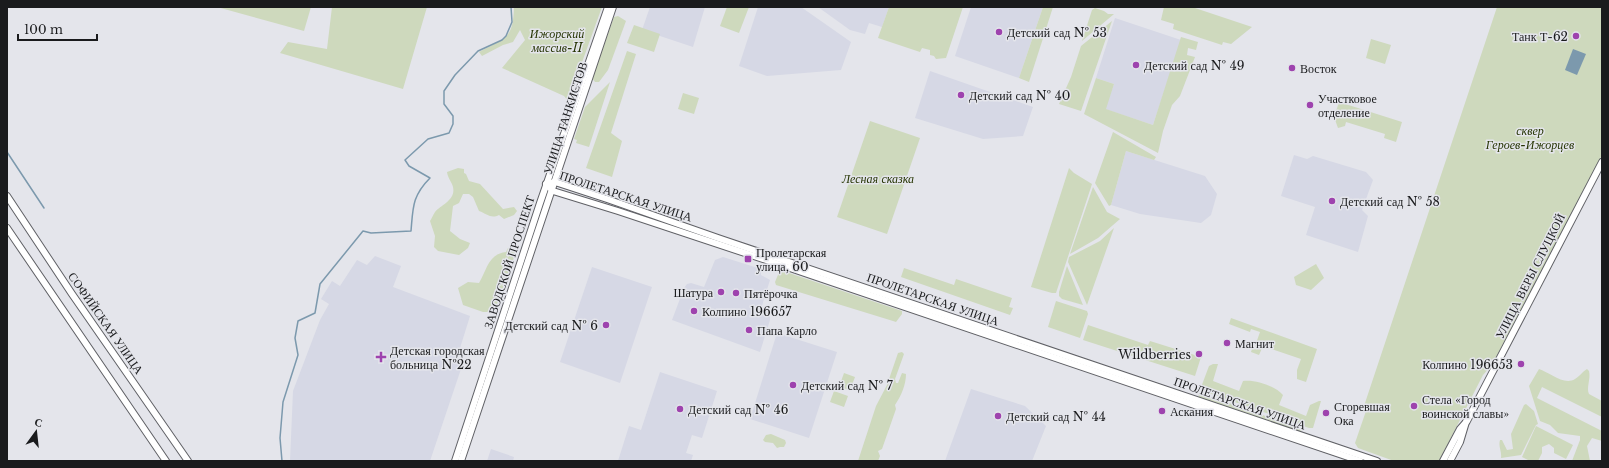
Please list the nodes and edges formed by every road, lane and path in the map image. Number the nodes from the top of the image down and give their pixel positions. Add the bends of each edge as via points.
1 (611, 7) edge
2 (1602, 162) edge
3 (555, 182) junction
4 (546, 184) junction
5 (552, 191) junction
6 (7, 196) edge
7 (7, 228) edge
8 (483, 386) junction
9 (1467, 421) junction
10 (166, 461) edge
11 (188, 461) edge
12 (455, 461) edge
13 (461, 461) edge
14 (1360, 461) edge
15 (1377, 461) edge
16 (1444, 461) edge
17 (1450, 461) edge

1 - 3 main road, УЛИЦА ТАНКИСТОВ
1 - 4 main road, УЛИЦА ТАНКИСТОВ
2 - 9 main road, УЛИЦА ВЕРЫ СЛУЦКОЙ
3 - 4 main road, ПРОЛЕТАРСКАЯ УЛИЦА
3 - 5 main road, УЛИЦА ТАНКИСТОВ
3 - 15 main road, ПРОЛЕТАРСКАЯ УЛИЦА
4 - 5 main road, ПРОЛЕТАРСКАЯ УЛИЦА
4 - 8 main road, ЗАВОДСКОЙ ПРОСПЕКТ
5 - 8 main road, ЗАВОДСКОЙ ПРОСПЕКТ
5 - 14 main road, ПРОЛЕТАРСКАЯ УЛИЦА via 618,210
6 - 11 main road, СОФИЙСКАЯ УЛИЦА
7 - 10 main road
8 - 12 main road, ЗАВОДСКОЙ ПРОСПЕКТ
8 - 13 main road, ЗАВОДСКОЙ ПРОСПЕКТ
9 - 16 main road, УЛИЦА ВЕРЫ СЛУЦКОЙ via 1460,429
9 - 17 main road, УЛИЦА ВЕРЫ СЛУЦКОЙ

